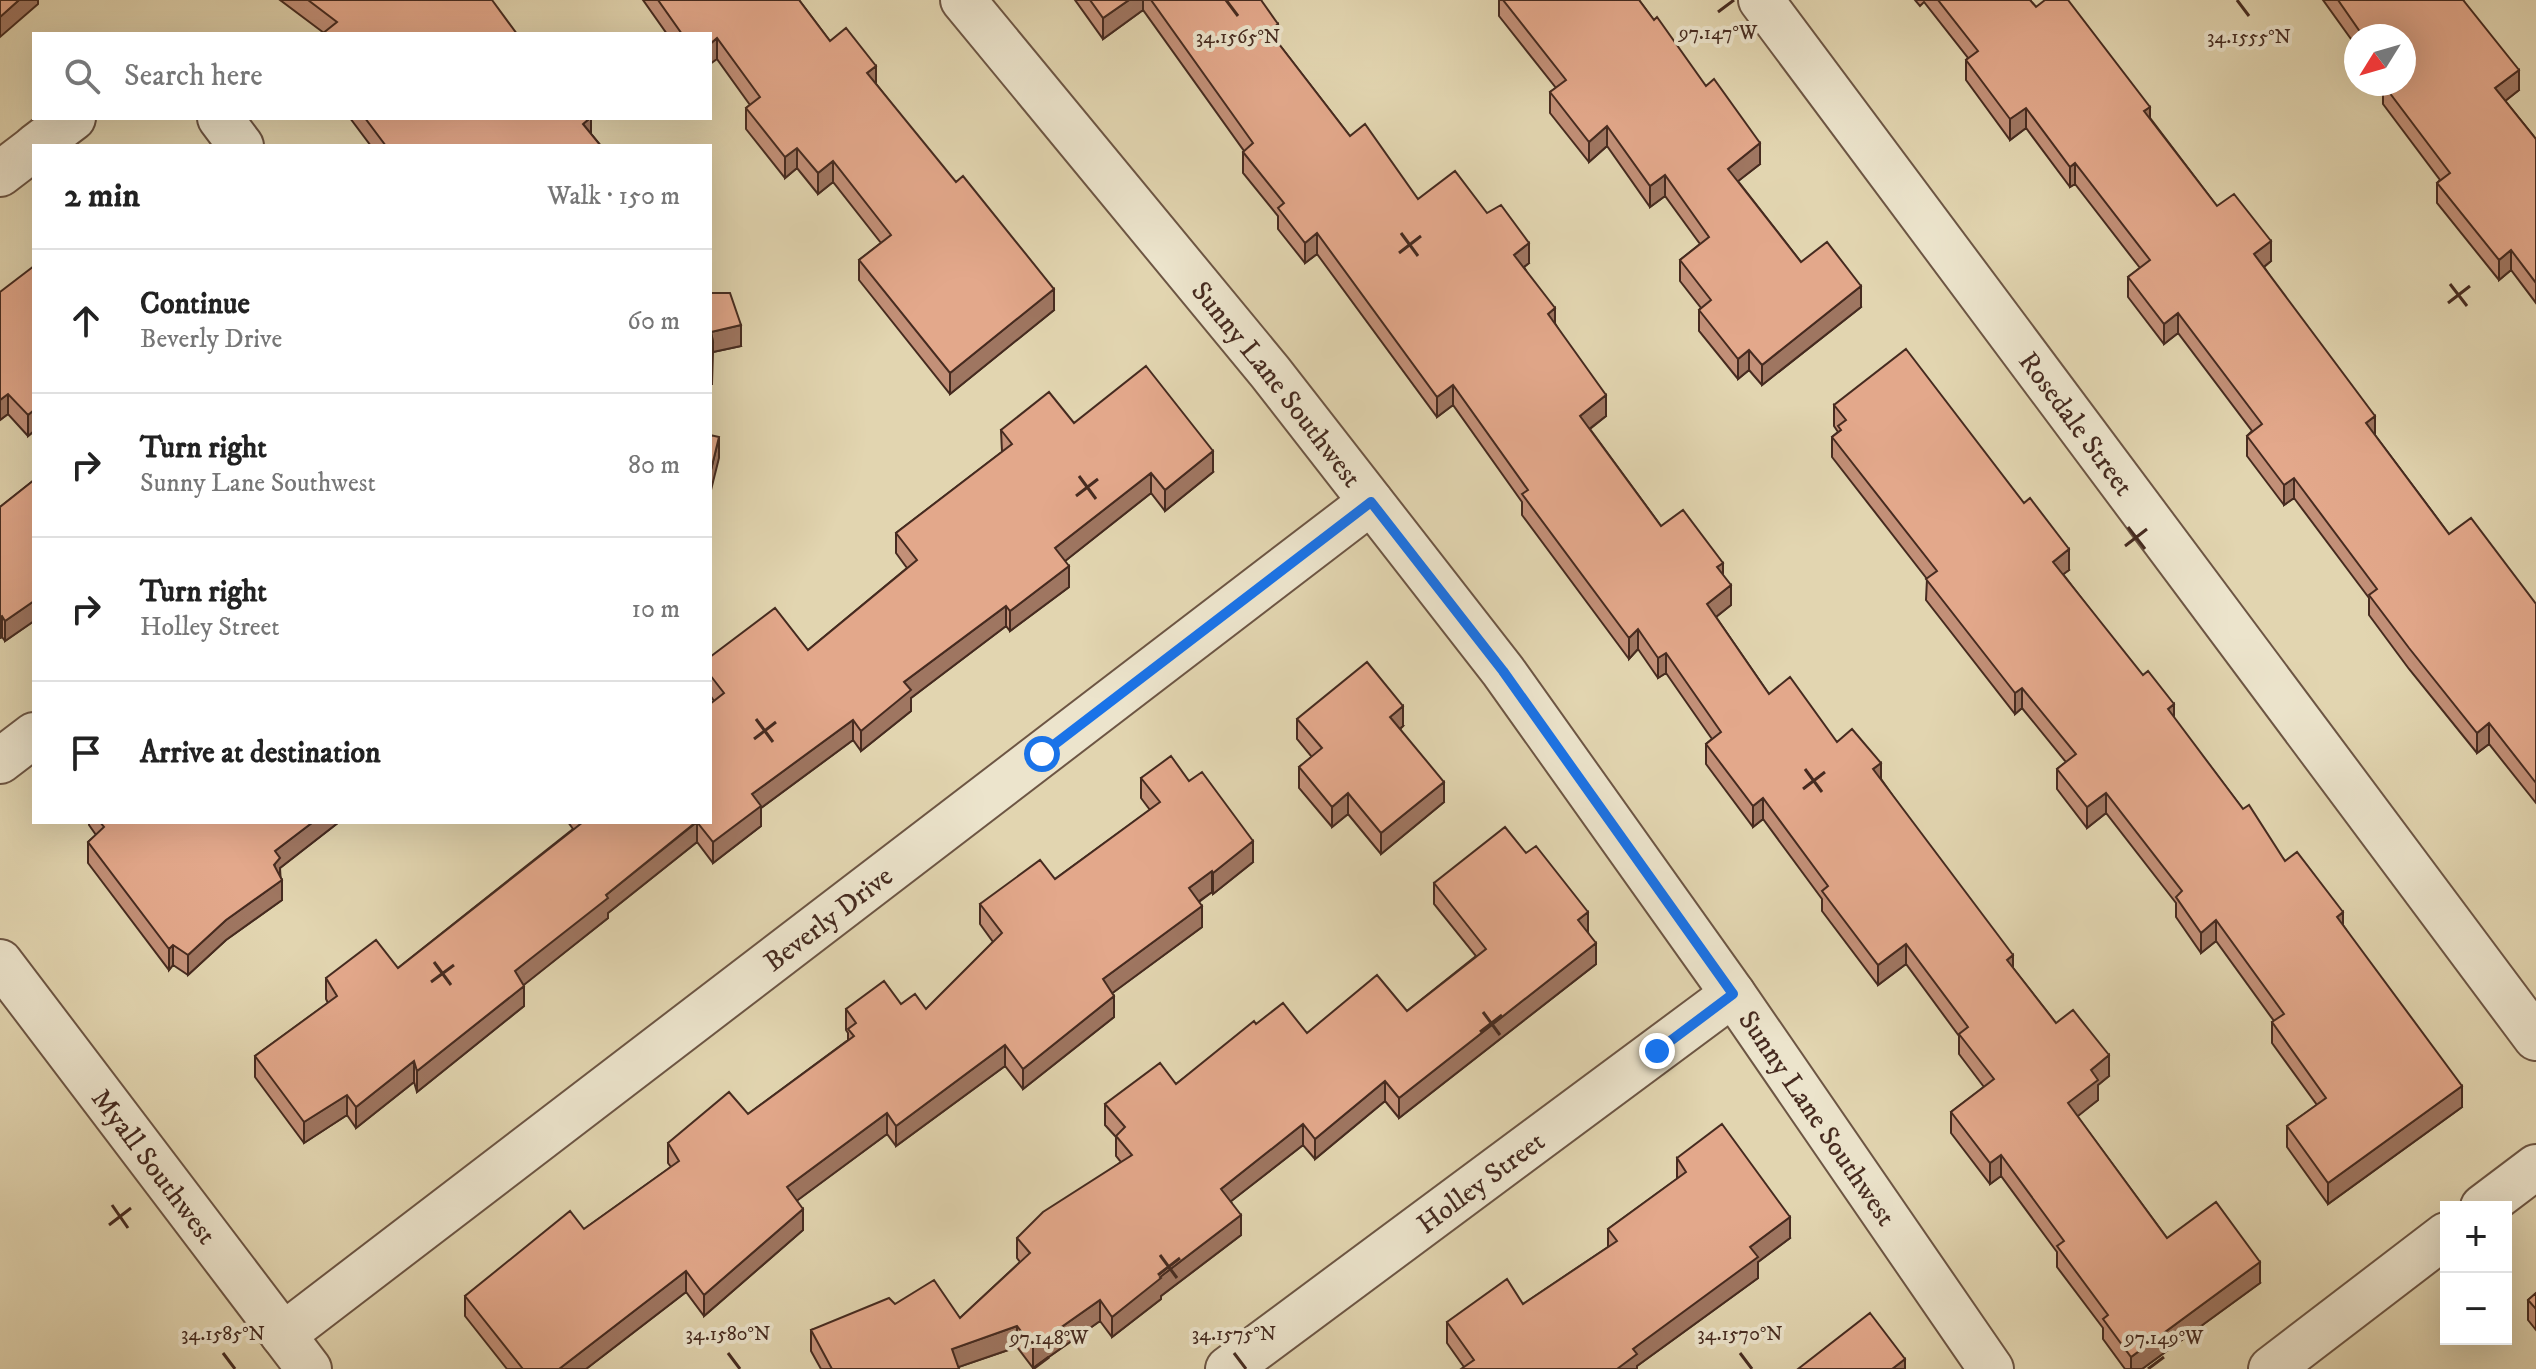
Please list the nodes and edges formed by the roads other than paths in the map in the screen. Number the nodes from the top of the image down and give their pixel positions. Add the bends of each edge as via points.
1 (963, 0) edge
2 (1761, 0) edge
3 (70, 120) edge
4 (222, 120) edge
5 (39, 144) edge
6 (240, 144) edge
7 (32, 149) edge
8 (0, 174) edge
9 (1371, 502) junction
10 (32, 737) edge
11 (0, 761) edge
12 (0, 962) edge
13 (1733, 994) junction
14 (2536, 1038) edge
15 (2536, 1167) edge
16 (2491, 1201) edge
17 (2440, 1240) edge
18 (296, 1352) edge
19 (1228, 1369) edge
20 (1991, 1369) edge
21 (2271, 1369) edge

1 - 9 street, Sunny Lane Southwest
2 - 14 street, Rosedale Street
3 - 5 street
4 - 6 street
7 - 8 street
9 - 13 street, Sunny Lane Southwest via 1503,671
9 - 18 street, Beverly Drive
10 - 11 street
12 - 18 street, Myall Southwest
13 - 19 street, Holley Street
13 - 20 street, Sunny Lane Southwest
15 - 16 street
17 - 21 street

